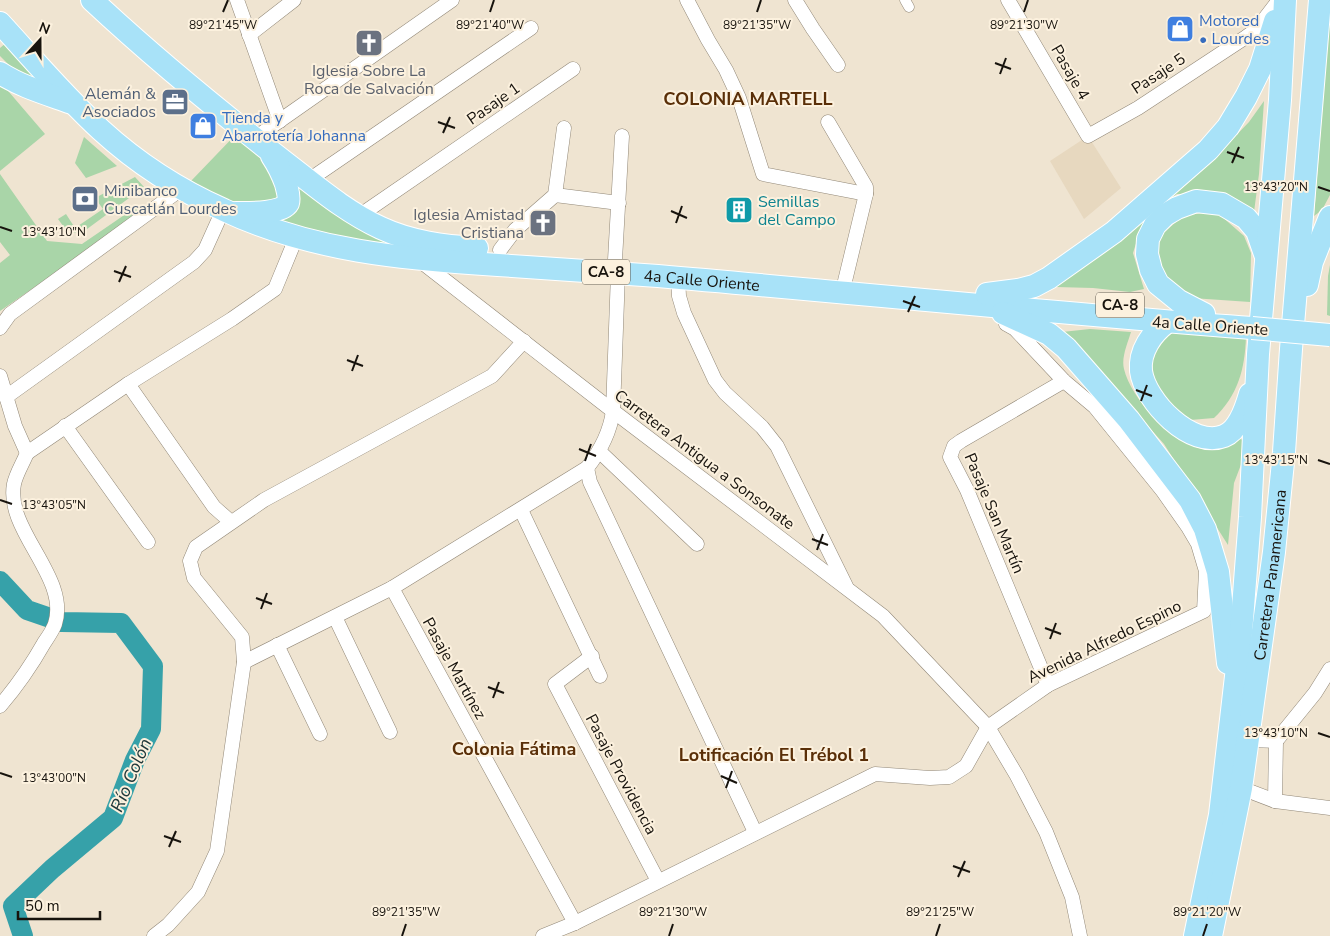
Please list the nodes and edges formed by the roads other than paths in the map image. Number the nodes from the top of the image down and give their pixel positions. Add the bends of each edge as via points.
1 (92, 0) edge
2 (237, 0) edge
3 (294, 0) edge
4 (452, 0) edge
5 (687, 0) edge
6 (796, 0) edge
7 (1008, 0) edge
8 (1279, 0) edge
9 (1285, 0) edge
10 (1320, 0) edge
11 (0, 23) edge
12 (530, 28) dead end
13 (249, 35) junction
14 (1246, 37) junction
15 (1264, 58) junction
16 (838, 65) dead end
17 (573, 69) dead end
18 (0, 73) edge
19 (74, 104) junction
20 (280, 120) junction
21 (828, 122) dead end
22 (564, 128) dead end
23 (622, 136) dead end
24 (1088, 136) joint
25 (261, 144) junction
26 (309, 180) junction
27 (180, 188) junction
28 (866, 194) junction
29 (555, 195) junction
30 (618, 203) junction
31 (226, 211) junction
32 (359, 216) junction
33 (1330, 217) edge
34 (296, 238) junction
35 (500, 250) junction
36 (419, 260) junction
37 (617, 267) junction
38 (678, 278) junction
39 (845, 281) junction
40 (987, 300) junction
41 (957, 303) junction
42 (1204, 314) junction
43 (1255, 317) junction
44 (1167, 322) junction
45 (1330, 326) edge
46 (0, 328) edge
47 (1330, 335) edge
48 (524, 341) junction
49 (1258, 354) junction
50 (0, 376) edge
51 (1064, 381) junction
52 (128, 384) junction
53 (6, 397) junction
54 (613, 411) junction
55 (65, 426) junction
56 (600, 452) junction
57 (1284, 452) junction
58 (27, 453) junction
59 (587, 468) junction
60 (521, 510) junction
61 (231, 522) junction
62 (148, 542) dead end
63 (697, 544) dead end
64 (392, 588) junction
65 (847, 588) junction
66 (335, 616) junction
67 (277, 646) junction
68 (592, 656) junction
69 (244, 662) junction
70 (1330, 669) edge
71 (600, 676) dead end
72 (1048, 685) junction
73 (1330, 688) edge
74 (1315, 693) junction
75 (0, 706) edge
76 (1233, 709) junction
77 (988, 727) junction
78 (390, 732) dead end
79 (320, 734) dead end
80 (1247, 740) junction
81 (1276, 741) junction
82 (1241, 788) junction
83 (1275, 801) junction
84 (1330, 808) edge
85 (755, 832) junction
86 (658, 881) junction
87 (575, 923) junction
88 (154, 936) edge
89 (543, 936) edge
90 (1080, 936) edge
91 (1195, 936) edge
92 (1211, 936) edge

1 - 25 highway, 4a Calle Oriente / CA-8
2 - 13 street
3 - 13 street
4 - 20 street
5 - 28 street via 739,98 763,174
6 - 16 street
7 - 24 street, Pasaje 4
8 - 14 street, Pasaje 5 via 1256,30
8 - 15 highway
9 - 43 highway, Carretera Panamericana via 1280,100
10 - 57 highway, Carretera Panamericana
11 - 19 highway, 4a Calle Oriente / CA-8
12 - 26 street
13 - 20 street
14 - 15 street via 1260,44
14 - 24 street, Pasaje 5 via 1138,108
15 - 40 highway via 1246,97 1219,139 1114,232 1050,278
17 - 32 street, Pasaje 1
18 - 19 highway via 28,88
19 - 27 highway, 4a Calle Oriente / CA-8 via 119,146
20 - 25 street
21 - 28 street via 866,187
22 - 29 street
23 - 30 street
25 - 26 highway, 4a Calle Oriente / CA-8
25 - 31 highway via 277,163 289,196 287,204 274,211
26 - 32 highway, 4a Calle Oriente / CA-8
27 - 31 highway, 4a Calle Oriente / CA-8
27 - 46 street via 10,314
28 - 39 street
29 - 30 street
29 - 35 street via 515,230
30 - 37 street
31 - 34 highway, 4a Calle Oriente / CA-8
31 - 53 street via 205,250 194,262
32 - 35 highway, 4a Calle Oriente / CA-8 via 382,228 420,240
33 - 57 highway via 1306,287
34 - 36 highway, 4a Calle Oriente / CA-8
34 - 52 street via 275,289
35 - 37 highway, 4a Calle Oriente / CA-8
36 - 37 highway, 4a Calle Oriente / CA-8
36 - 48 street, Carretera Antigua a Sonsonate
37 - 38 highway, 4a Calle Oriente / CA-8
37 - 39 highway, 4a Calle Oriente / CA-8
37 - 54 street
38 - 41 highway, 4a Calle Oriente / CA-8
38 - 65 street via 678,296 684,313 715,380 777,446
39 - 40 highway, 4a Calle Oriente / CA-8
40 - 41 highway, 4a Calle Oriente / CA-8
40 - 42 highway, 4a Calle Oriente / CA-8
40 - 44 highway, 4a Calle Oriente / CA-8
40 - 76 highway via 1049,334 1066,348 1129,420 1190,500 1205,529 1218,572
41 - 51 street via 986,313 1015,329
42 - 43 highway, 4a Calle Oriente / CA-8
42 - 43 highway via 1179,301 1158,284 1147,254 1148,240 1155,225 1165,215 1196,201 1222,204 1233,209 1257,231 1265,254
43 - 44 highway, 4a Calle Oriente / CA-8
43 - 45 highway, 4a Calle Oriente / CA-8
43 - 47 highway, 4a Calle Oriente / CA-8, bridge
43 - 49 highway, Carretera Panamericana
44 - 49 highway via 1150,338 1141,370 1156,402 1173,421 1193,434 1216,438 1233,429 1244,411
48 - 54 street, Carretera Antigua a Sonsonate
48 - 61 street via 492,376 264,500
49 - 76 highway, Carretera Panamericana via 1250,517
50 - 53 street
51 - 72 street, Pasaje San Martín via 961,441 954,446 950,457
51 - 72 street, Avenida Alfredo Espino via 1095,407 1177,509 1198,544 1206,571 1204,611
52 - 55 street
52 - 61 street via 214,507
53 - 58 street
54 - 56 street via 611,427
54 - 65 street, Carretera Antigua a Sonsonate
55 - 58 street
55 - 62 street
56 - 59 street
56 - 63 street
57 - 80 highway, Carretera Panamericana via 1274,552
58 - 75 street via 14,484 14,499 24,530 41,560 58,604 55,624 27,671
59 - 60 street
59 - 85 street via 590,482
60 - 64 street
60 - 68 street
61 - 69 street via 196,547 190,561 194,578 242,637
64 - 66 street
64 - 87 street, Pasaje Martínez
65 - 77 street, Carretera Antigua a Sonsonate via 883,616
66 - 67 street
66 - 78 street
67 - 69 street
67 - 79 street
68 - 71 street
68 - 86 street, Pasaje Providencia via 555,684
69 - 88 street via 217,851 198,892
70 - 74 street
72 - 77 street, Avenida Alfredo Espino
73 - 74 street
74 - 81 street
76 - 91 highway, Carretera Panamericana via 1220,815
77 - 85 street via 966,766 949,777 875,774
77 - 90 street, Carretera Antigua a Sonsonate via 1046,832 1072,898
80 - 81 street
80 - 82 highway, Carretera Panamericana
81 - 83 street
82 - 83 street
82 - 92 highway, Carretera Panamericana
83 - 84 street
85 - 86 street
86 - 87 street
87 - 89 street

